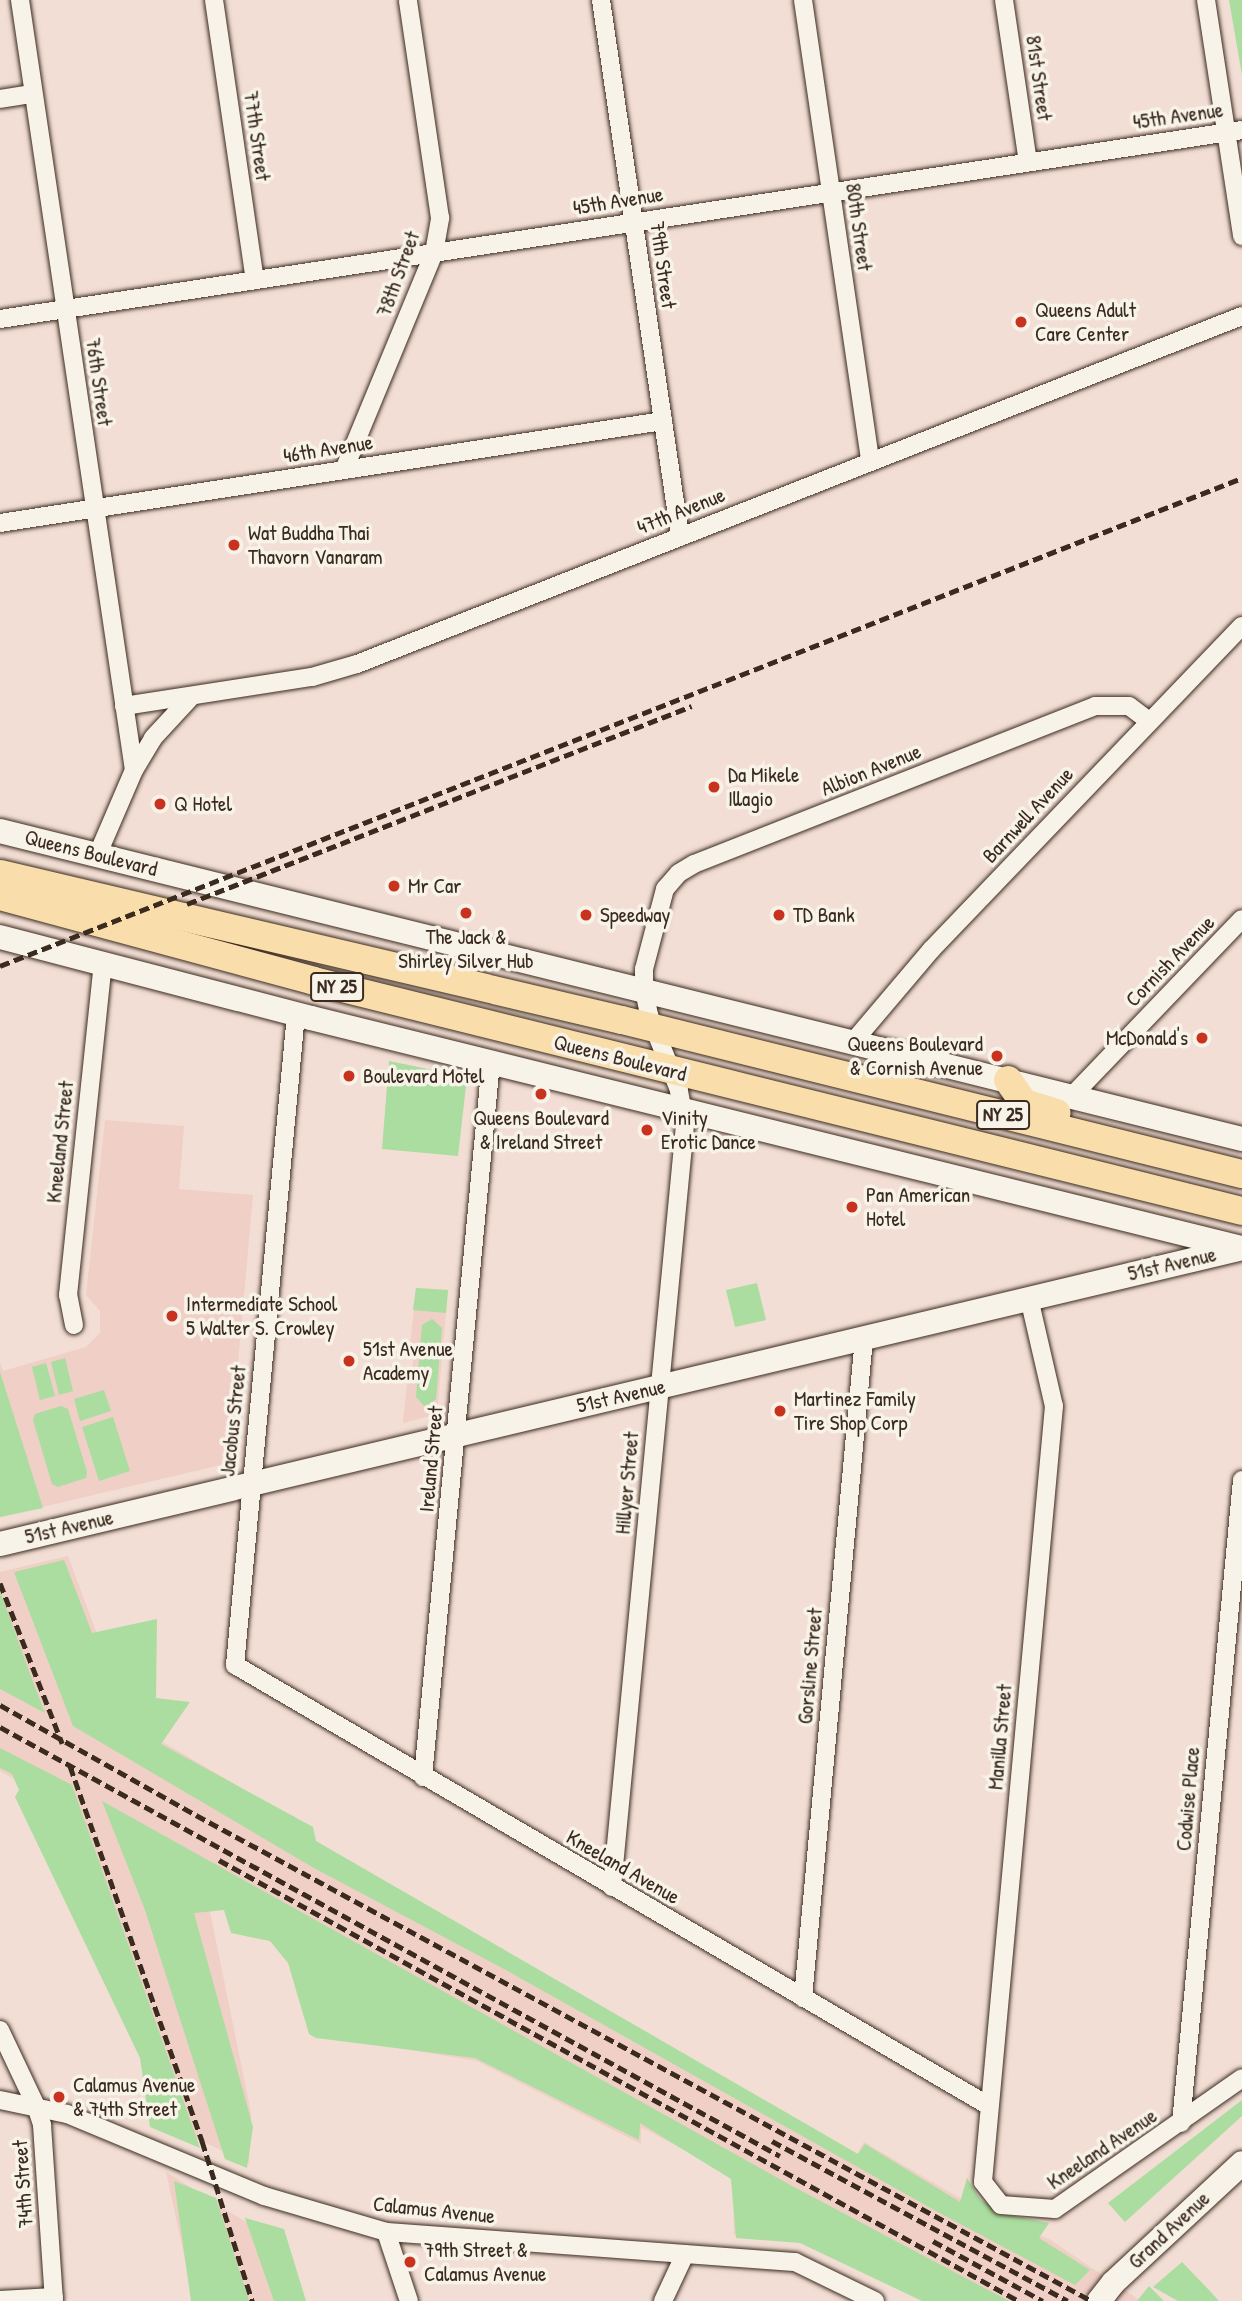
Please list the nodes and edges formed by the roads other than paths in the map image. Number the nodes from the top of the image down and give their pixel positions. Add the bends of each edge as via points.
1 (20, 0) edge
2 (214, 0) edge
3 (408, 0) edge
4 (601, 0) edge
5 (803, 0) edge
6 (1004, 0) edge
7 (1206, 0) edge
8 (33, 94) junction
9 (0, 99) edge
10 (1234, 131) edge
11 (1028, 162) junction
12 (831, 192) junction
13 (634, 222) junction
14 (1242, 236) edge
15 (434, 253) junction
16 (255, 280) junction
17 (65, 309) junction
18 (1242, 316) edge
19 (0, 319) edge
20 (663, 421) junction
21 (870, 461) junction
22 (344, 470) junction
23 (94, 509) junction
24 (0, 523) edge
25 (680, 536) junction
26 (1242, 626) edge
27 (192, 696) junction
28 (124, 706) junction
29 (1149, 721) junction
30 (134, 770) junction
31 (0, 831) edge
32 (97, 856) junction
33 (0, 857) edge
34 (0, 874) edge
35 (0, 896) edge
36 (0, 915) edge
37 (194, 918) junction
38 (1242, 919) edge
39 (115, 930) junction
40 (0, 937) edge
41 (103, 963) junction
42 (644, 990) junction
43 (296, 1014) junction
44 (658, 1037) junction
45 (853, 1042) junction
46 (491, 1062) junction
47 (672, 1071) junction
48 (1008, 1080) junction
49 (1072, 1096) junction
50 (684, 1110) junction
51 (1242, 1139) edge
52 (1152, 1153) junction
53 (1242, 1174) edge
54 (1242, 1211) edge
55 (1242, 1248) edge
56 (1029, 1298) junction
57 (74, 1325) dead end
58 (864, 1338) junction
59 (658, 1387) junction
60 (456, 1435) junction
61 (1242, 1480) edge
62 (250, 1484) junction
63 (0, 1544) edge
64 (235, 1665) joint
65 (423, 1777) junction
66 (612, 1887) junction
67 (803, 1998) junction
68 (0, 2030) edge
69 (1242, 2078) edge
70 (0, 2100) edge
71 (36, 2106) junction
72 (989, 2106) junction
73 (1181, 2123) junction
74 (1242, 2163) edge
75 (983, 2182) joint
76 (386, 2232) junction
77 (685, 2254) junction
78 (1106, 2292) edge
79 (852, 2296) edge
80 (54, 2299) edge
81 (0, 2300) edge
82 (409, 2301) edge
83 (663, 2301) edge
84 (875, 2301) edge

1 - 8 street, 76th Street
2 - 16 street, 77th Street
3 - 15 street, 78th Street via 440,218
4 - 13 street, 79th Street
5 - 12 street, 80th Street
6 - 11 street, 81st Street
7 - 10 street
8 - 9 street
8 - 17 street, 76th Street
10 - 11 street, 45th Avenue
10 - 14 street
11 - 12 street, 45th Avenue
12 - 13 street, 45th Avenue
12 - 21 street, 80th Street
13 - 15 street, 45th Avenue
13 - 20 street, 79th Street
15 - 16 street, 45th Avenue
15 - 22 street, 78th Street
16 - 17 street, 45th Avenue
17 - 19 street, 45th Avenue
17 - 23 street, 76th Street
18 - 21 street, 47th Avenue
20 - 22 street, 46th Avenue
20 - 25 street, 79th Street
21 - 25 street, 47th Avenue
22 - 23 street, 46th Avenue
23 - 24 street, 46th Avenue
23 - 28 street, 76th Street
25 - 27 street, 47th Avenue via 335,671
26 - 29 street, Barnwell Avenue
27 - 28 street, 47th Avenue
27 - 30 street via 153,738
28 - 30 street, 76th Street
29 - 42 street, Albion Avenue via 1129,706 1095,706 686,869 673,878 662,896 644,970
29 - 45 street, Barnwell Avenue via 931,950
30 - 32 street
31 - 32 street, Queens Boulevard
32 - 42 street, Queens Boulevard
33 - 37 main road via 124,892
34 - 37 main road, Queens Boulevard / NY 25
35 - 39 main road, Queens Boulevard / NY 25
36 - 39 main road
37 - 44 main road, Queens Boulevard / NY 25
38 - 49 street, Cornish Avenue
39 - 47 main road, Queens Boulevard / NY 25
40 - 41 street, Queens Boulevard
41 - 43 street, Queens Boulevard
41 - 57 street, Kneeland Street via 68,1296
42 - 44 street, Albion Avenue
42 - 45 street, Queens Boulevard
43 - 46 street, Queens Boulevard
43 - 62 street, Jacobus Street
44 - 47 street, Hillyer Street
44 - 52 main road, Queens Boulevard / NY 25
45 - 48 street, Queens Boulevard
46 - 50 street, Queens Boulevard
46 - 60 street, Ireland Street
47 - 50 street, Hillyer Street
47 - 54 main road, Queens Boulevard / NY 25
48 - 49 street, Queens Boulevard
48 - 52 main road via 1031,1106 1080,1118
49 - 51 street, Queens Boulevard
50 - 55 street, Queens Boulevard
50 - 59 street, Hillyer Street
52 - 53 main road, Queens Boulevard / NY 25
55 - 56 street, 51st Avenue
56 - 58 street, 51st Avenue
56 - 72 street, Manilla Street via 1054,1406
58 - 59 street, 51st Avenue
58 - 67 street, Gorsline Street
59 - 60 street, 51st Avenue
59 - 66 street, Hillyer Street
60 - 62 street, 51st Avenue
60 - 65 street, Ireland Street
61 - 73 street, Codwise Place
62 - 63 street, 51st Avenue
62 - 64 street, Jacobus Street
64 - 65 street, Kneeland Avenue
65 - 66 street, Kneeland Avenue
66 - 67 street, Kneeland Avenue
67 - 72 street, Kneeland Avenue
68 - 71 street, 74th Street
69 - 73 street, Kneeland Avenue
70 - 71 street, Calamus Avenue
71 - 76 street, Calamus Avenue via 264,2196
71 - 80 street, 74th Street via 42,2125
72 - 75 street, Manilla Street
73 - 75 street, Kneeland Avenue via 1055,2209 1001,2205
74 - 78 street, Grand Avenue
76 - 77 street, Calamus Avenue
76 - 82 street
77 - 79 street, Calamus Avenue via 795,2262
77 - 83 street
79 - 84 street, Calamus Avenue
80 - 81 street

